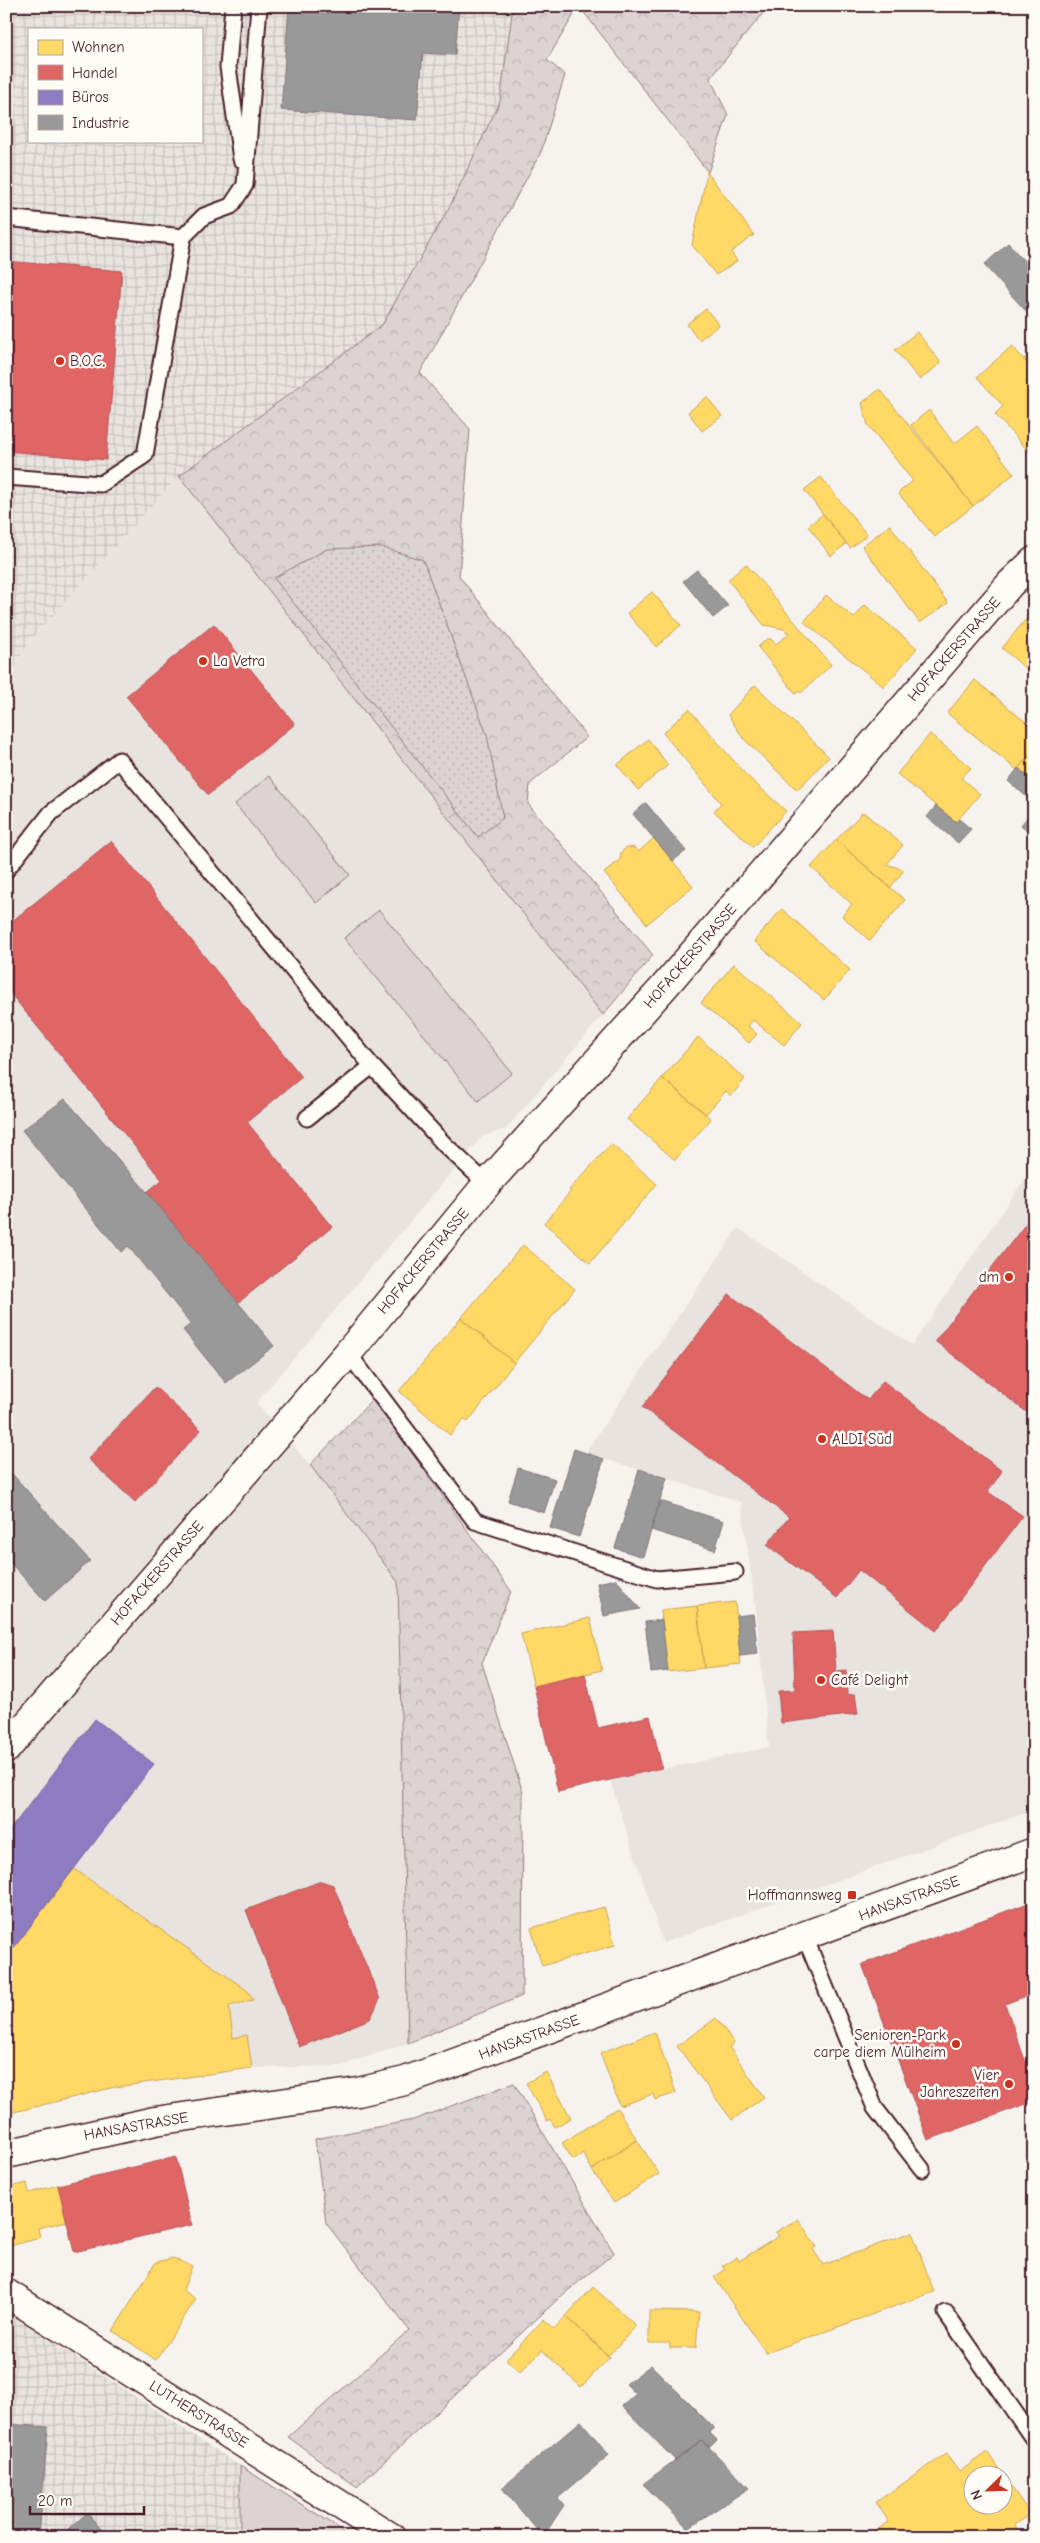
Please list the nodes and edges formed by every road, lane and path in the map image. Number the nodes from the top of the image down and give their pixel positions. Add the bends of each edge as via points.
1 (233, 6) edge
2 (259, 6) edge
3 (245, 185) junction
4 (6, 218) edge
5 (184, 237) junction
6 (6, 476) edge
7 (1034, 562) edge
8 (6, 870) edge
9 (372, 1066) junction
10 (307, 1118) dead end
11 (487, 1184) junction
12 (348, 1352) junction
13 (734, 1572) dead end
14 (6, 1749) edge
15 (1034, 1852) edge
16 (805, 1937) junction
17 (6, 2154) edge
18 (922, 2169) dead end
19 (6, 2293) edge
20 (946, 2313) dead end
21 (1034, 2440) edge
22 (391, 2537) edge

1 - 3 lane via 228,67
2 - 3 lane
3 - 5 lane via 231,206 204,216
4 - 5 lane
5 - 6 lane via 145,455 101,484
7 - 11 street, HOFACKERSTRASSE via 1010,584 670,980
8 - 9 lane via 51,813 118,760
9 - 10 lane
9 - 11 lane via 445,1145
11 - 12 street, HOFACKERSTRASSE
12 - 13 lane via 475,1521 657,1579
12 - 14 street, HOFACKERSTRASSE
15 - 16 street, HANSASTRASSE
16 - 17 street, HANSASTRASSE via 405,2082 358,2092 155,2121
16 - 18 lane via 875,2108
19 - 22 street, LUTHERSTRASSE
20 - 21 lane

